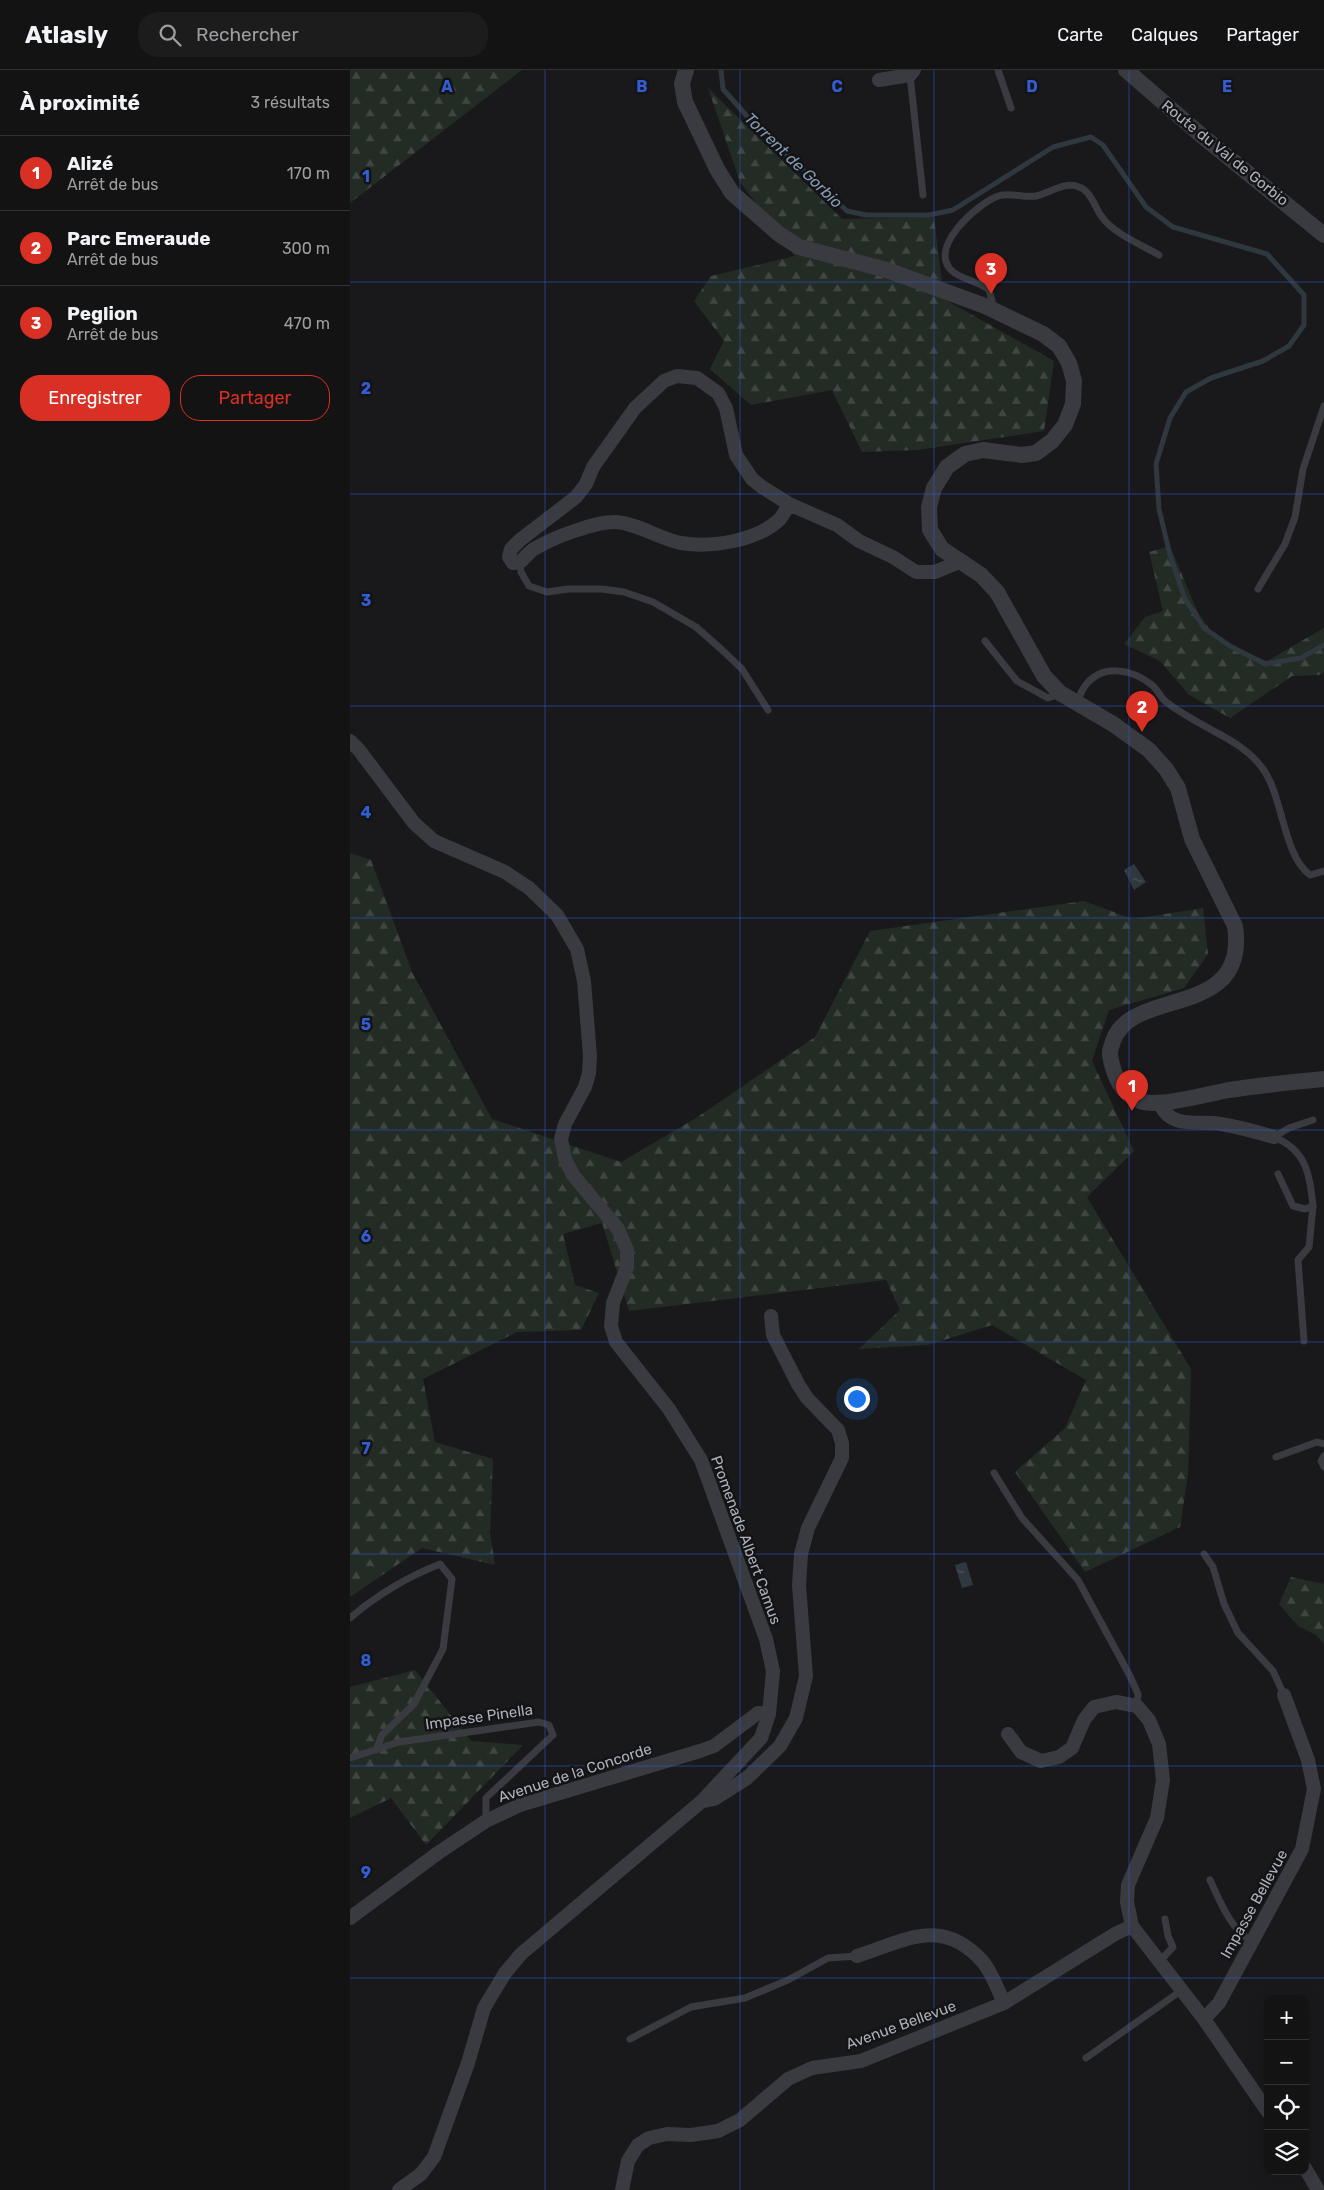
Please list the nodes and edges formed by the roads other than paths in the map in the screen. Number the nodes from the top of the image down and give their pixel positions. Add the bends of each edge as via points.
1 (686, 70) edge
2 (998, 70) edge
3 (912, 72) edge
4 (1131, 72) edge
5 (879, 80) dead end
6 (1011, 108) dead end
7 (923, 195) dead end
8 (1324, 234) edge
9 (1159, 255) dead end
10 (990, 309) junction
11 (1324, 406) edge
12 (789, 504) junction
13 (520, 562) junction
14 (959, 562) junction
15 (1258, 589) dead end
16 (985, 642) dead end
17 (1060, 694) junction
18 (1077, 704) junction
19 (768, 710) dead end
20 (350, 742) edge
21 (1324, 871) edge
22 (1324, 1079) edge
23 (1160, 1104) junction
24 (1313, 1120) dead end
25 (1274, 1137) junction
26 (1278, 1174) dead end
27 (1313, 1206) junction
28 (772, 1316) dead end
29 (1304, 1341) dead end
30 (1324, 1444) edge
31 (1324, 1456) edge
32 (1276, 1457) dead end
33 (1324, 1467) edge
34 (994, 1473) dead end
35 (1204, 1554) dead end
36 (350, 1618) edge
37 (1284, 1695) joint
38 (1137, 1706) junction
39 (769, 1714) junction
40 (1008, 1734) dead end
41 (376, 1750) junction
42 (350, 1758) edge
43 (702, 1801) junction
44 (486, 1820) junction
45 (1210, 1880) dead end
46 (350, 1918) edge
47 (1165, 1920) dead end
48 (1132, 1926) junction
49 (1252, 1941) junction
50 (857, 1956) joint
51 (1160, 1961) junction
52 (1182, 1990) junction
53 (1004, 2003) junction
54 (1204, 2019) junction
55 (630, 2039) dead end
56 (1086, 2058) dead end
57 (1264, 2106) edge
58 (1309, 2175) edge
59 (399, 2190) edge
60 (622, 2190) edge
61 (1318, 2190) edge

1 - 10 street via 682,84 685,102 718,169 732,193 779,234 799,247 887,270
2 - 6 lane
3 - 5 street
3 - 7 lane
4 - 8 street, Route du Val de Gorbio via 1201,135
9 - 10 lane via 1103,219 1081,187 1070,185 1034,196 999,196 985,202 968,217 945,248 952,271 990,290
10 - 14 street via 1043,334 1059,346 1074,381 1073,404 1065,426 1036,453 1022,455 983,450 965,454 947,467 934,488 929,508 930,530 942,549
11 - 15 lane via 1303,469 1295,517 1285,544
12 - 13 street via 780,520 732,542 682,543 633,525 615,522 594,524 554,539 532,550
12 - 13 street via 752,479 736,455 726,408 718,393 698,378 677,376 664,381 635,408 576,497 511,549 509,557 513,563
12 - 14 street via 837,525 859,541 916,572 936,572
13 - 19 lane via 521,572 529,586 547,592 568,589 624,592 653,602 696,627 742,669
14 - 17 street via 981,575 997,592 1044,676
16 - 17 lane via 1017,681 1048,698
17 - 18 street
18 - 21 lane via 1084,686 1098,673 1117,670 1139,676 1154,686 1164,700 1239,745 1258,761 1271,781 1301,869 1310,875
18 - 23 street via 1113,724 1149,750 1166,769 1178,788 1192,839 1235,926 1238,941 1235,961 1228,973 1193,996 1132,1017 1116,1032 1110,1052 1113,1073 1137,1101
20 - 39 street, Promenade Albert Camus via 414,824 434,841 505,872 529,888 557,915 577,949 584,981 590,1065 585,1088 565,1124 561,1139 565,1159 573,1175 618,1229 626,1250 628,1267 613,1303 611,1326 616,1342 669,1409 701,1460 766,1639 773,1671
22 - 23 street via 1230,1090
23 - 25 street via 1173,1119 1186,1123 1220,1123
24 - 25 lane
25 - 27 lane via 1285,1141 1299,1154 1310,1176
26 - 27 lane via 1293,1206 1305,1209
27 - 29 lane via 1309,1247 1298,1260
28 - 43 street via 773,1335 798,1384 838,1430 842,1458 808,1528 801,1554 799,1585 806,1676 796,1718 780,1746 747,1778 714,1799
30 - 32 lane via 1317,1442
31 - 33 lane via 1321,1461
34 - 38 lane via 1022,1518 1078,1580 1130,1676 1138,1694
35 - 37 lane, Impasse Bellevue via 1213,1567 1224,1604 1238,1633 1272,1671
36 - 41 lane via 369,1602 418,1572 440,1564 452,1578 443,1649 414,1704 382,1735
37 - 49 street, Impasse Bellevue via 1308,1760 1314,1789 1302,1849
38 - 40 street via 1116,1702 1094,1708 1084,1720 1072,1748 1059,1757 1041,1761 1021,1752
38 - 48 street via 1149,1720 1160,1744 1163,1780 1157,1818 1128,1885 1127,1902
39 - 43 street, Promenade Albert Camus via 760,1738
39 - 44 street, Avenue de la Concorde via 758,1712 714,1746 520,1805
41 - 42 lane, Impasse Pinella
41 - 44 lane, Impasse Pinella via 399,1742 539,1722 549,1725 554,1734 486,1798
43 - 59 street, Promenade Albert Camus via 521,1954 505,1972 484,2008 434,2158 421,2174
44 - 46 street, Avenue de la Concorde
45 - 49 lane via 1229,1918 1241,1934
47 - 51 lane via 1174,1946
48 - 51 street
48 - 53 street, Avenue Bellevue
49 - 54 street, Impasse Bellevue via 1219,2003
50 - 53 street via 936,1934 959,1940 984,1963
50 - 55 lane via 828,1958 745,1998 692,2007
51 - 52 street
52 - 54 street
52 - 56 lane
53 - 60 street, Avenue Bellevue via 861,2061 812,2068 788,2079 740,2120 718,2131 649,2138 638,2145 628,2161
54 - 57 street
58 - 61 street

